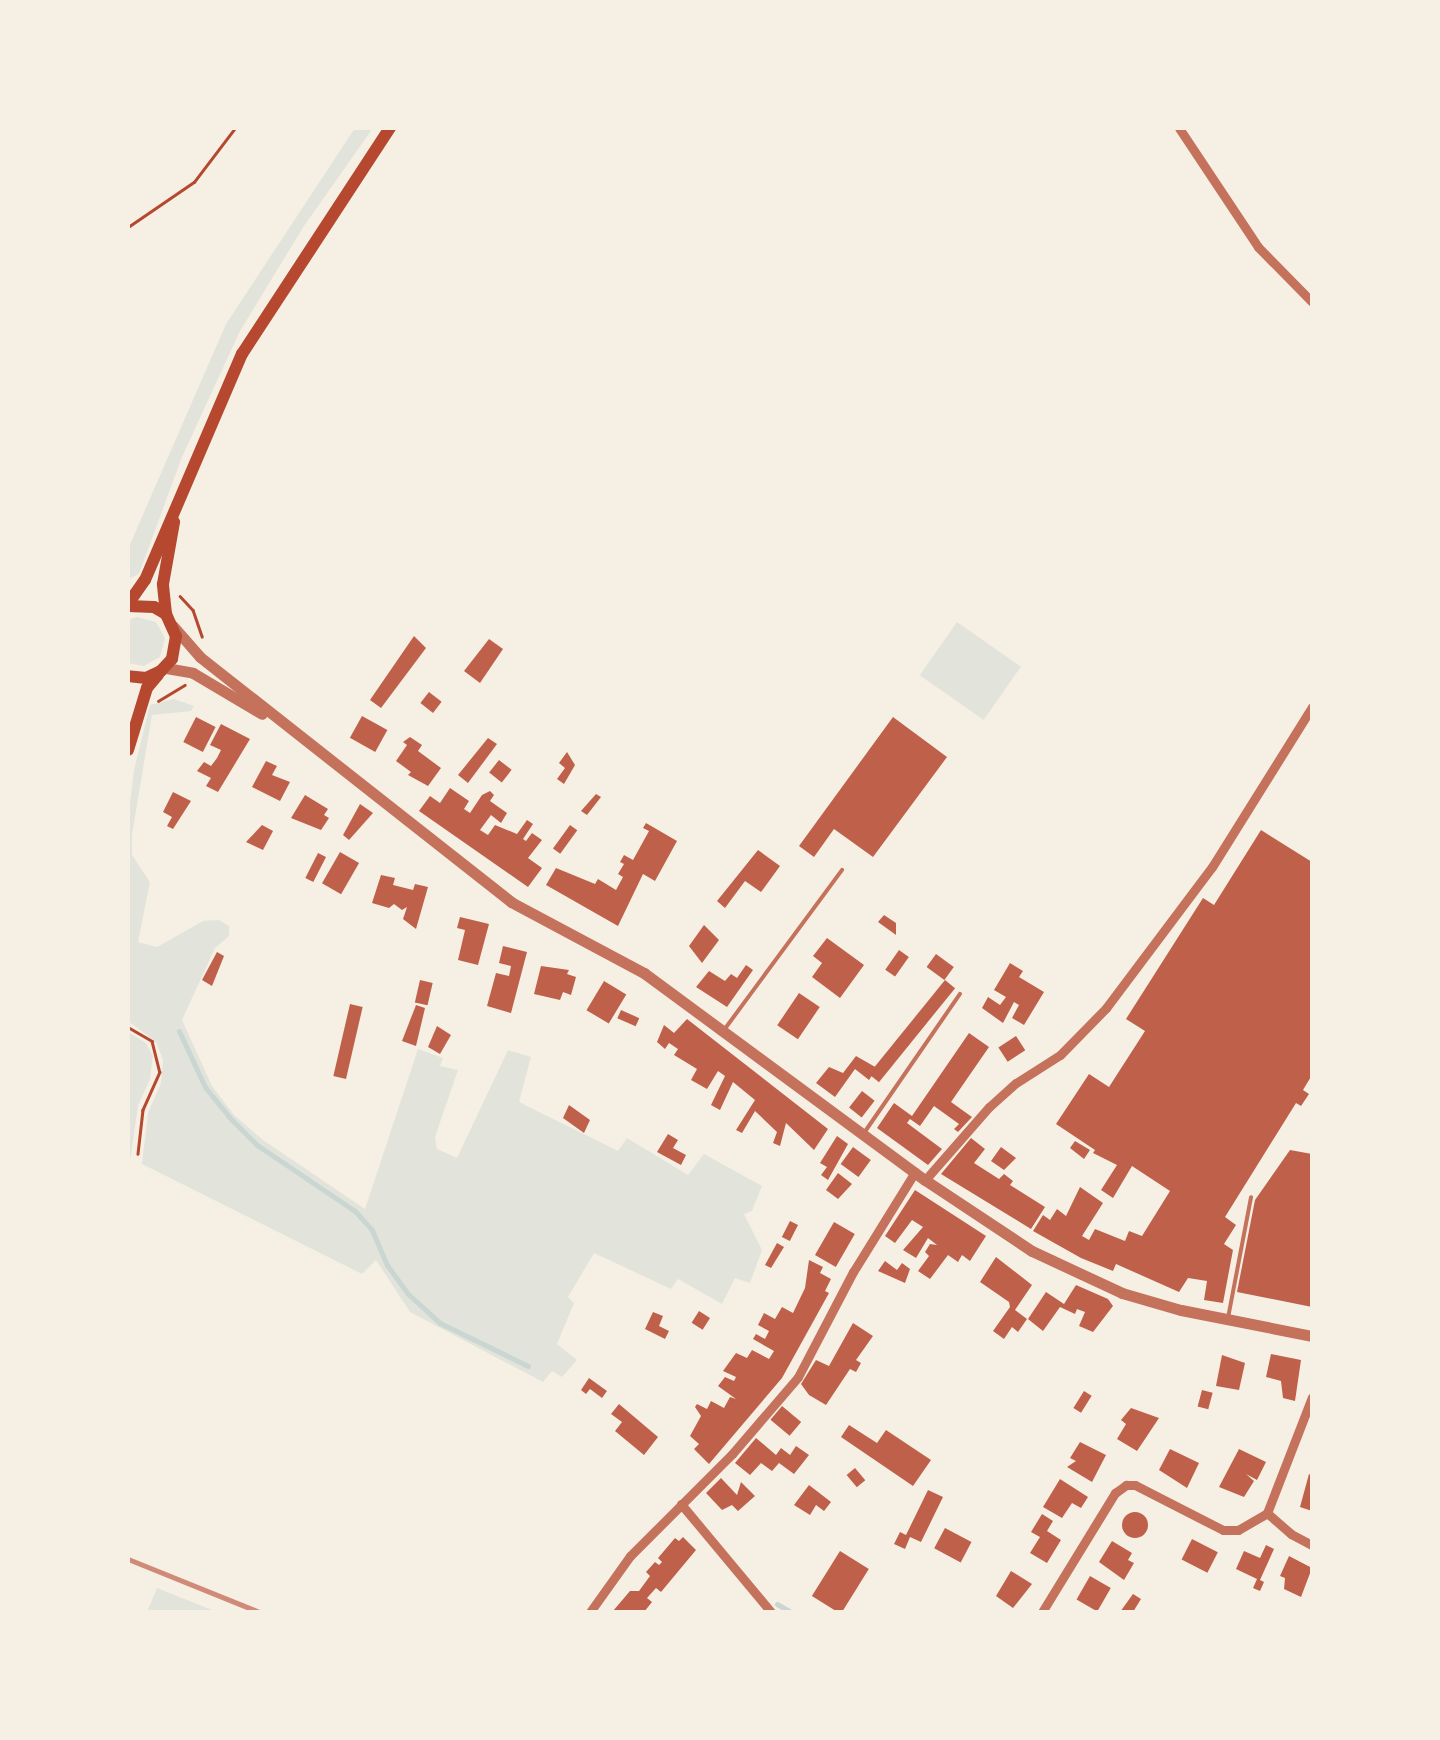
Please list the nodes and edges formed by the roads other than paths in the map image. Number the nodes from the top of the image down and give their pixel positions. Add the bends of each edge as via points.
1 (390, 128) edge
2 (1179, 128) edge
3 (1312, 302) edge
4 (180, 495) junction
5 (128, 605) edge
6 (169, 620) junction
7 (164, 670) junction
8 (128, 676) edge
9 (1312, 708) edge
10 (304, 740) junction
11 (128, 750) edge
12 (842, 870) dead end
13 (960, 994) dead end
14 (724, 1030) junction
15 (864, 1133) junction
16 (920, 1176) junction
17 (1251, 1197) dead end
18 (1228, 1318) junction
19 (1312, 1336) edge
20 (1312, 1397) edge
21 (680, 1504) junction
22 (1266, 1513) junction
23 (1312, 1545) edge
24 (590, 1612) edge
25 (771, 1612) edge
26 (1042, 1612) edge

1 - 4 main road via 242,354
2 - 3 street via 1258,248
4 - 5 main road
4 - 6 main road via 163,584
5 - 6 main road via 154,606
6 - 7 main road via 176,648
6 - 10 street via 200,657
7 - 8 main road
7 - 10 street via 193,674
7 - 11 main road via 147,688
9 - 16 street via 1212,867 1106,1008 1060,1055 1016,1082
10 - 14 street via 511,902 644,973
12 - 14 lane
13 - 15 lane
14 - 15 street
15 - 16 street
16 - 18 street via 1064,1268 1122,1293
16 - 21 street via 853,1272 798,1377
17 - 18 lane
18 - 19 street
20 - 22 street
21 - 24 street via 630,1556
21 - 25 street
22 - 23 street
22 - 26 street via 1238,1530 1223,1530 1126,1484

